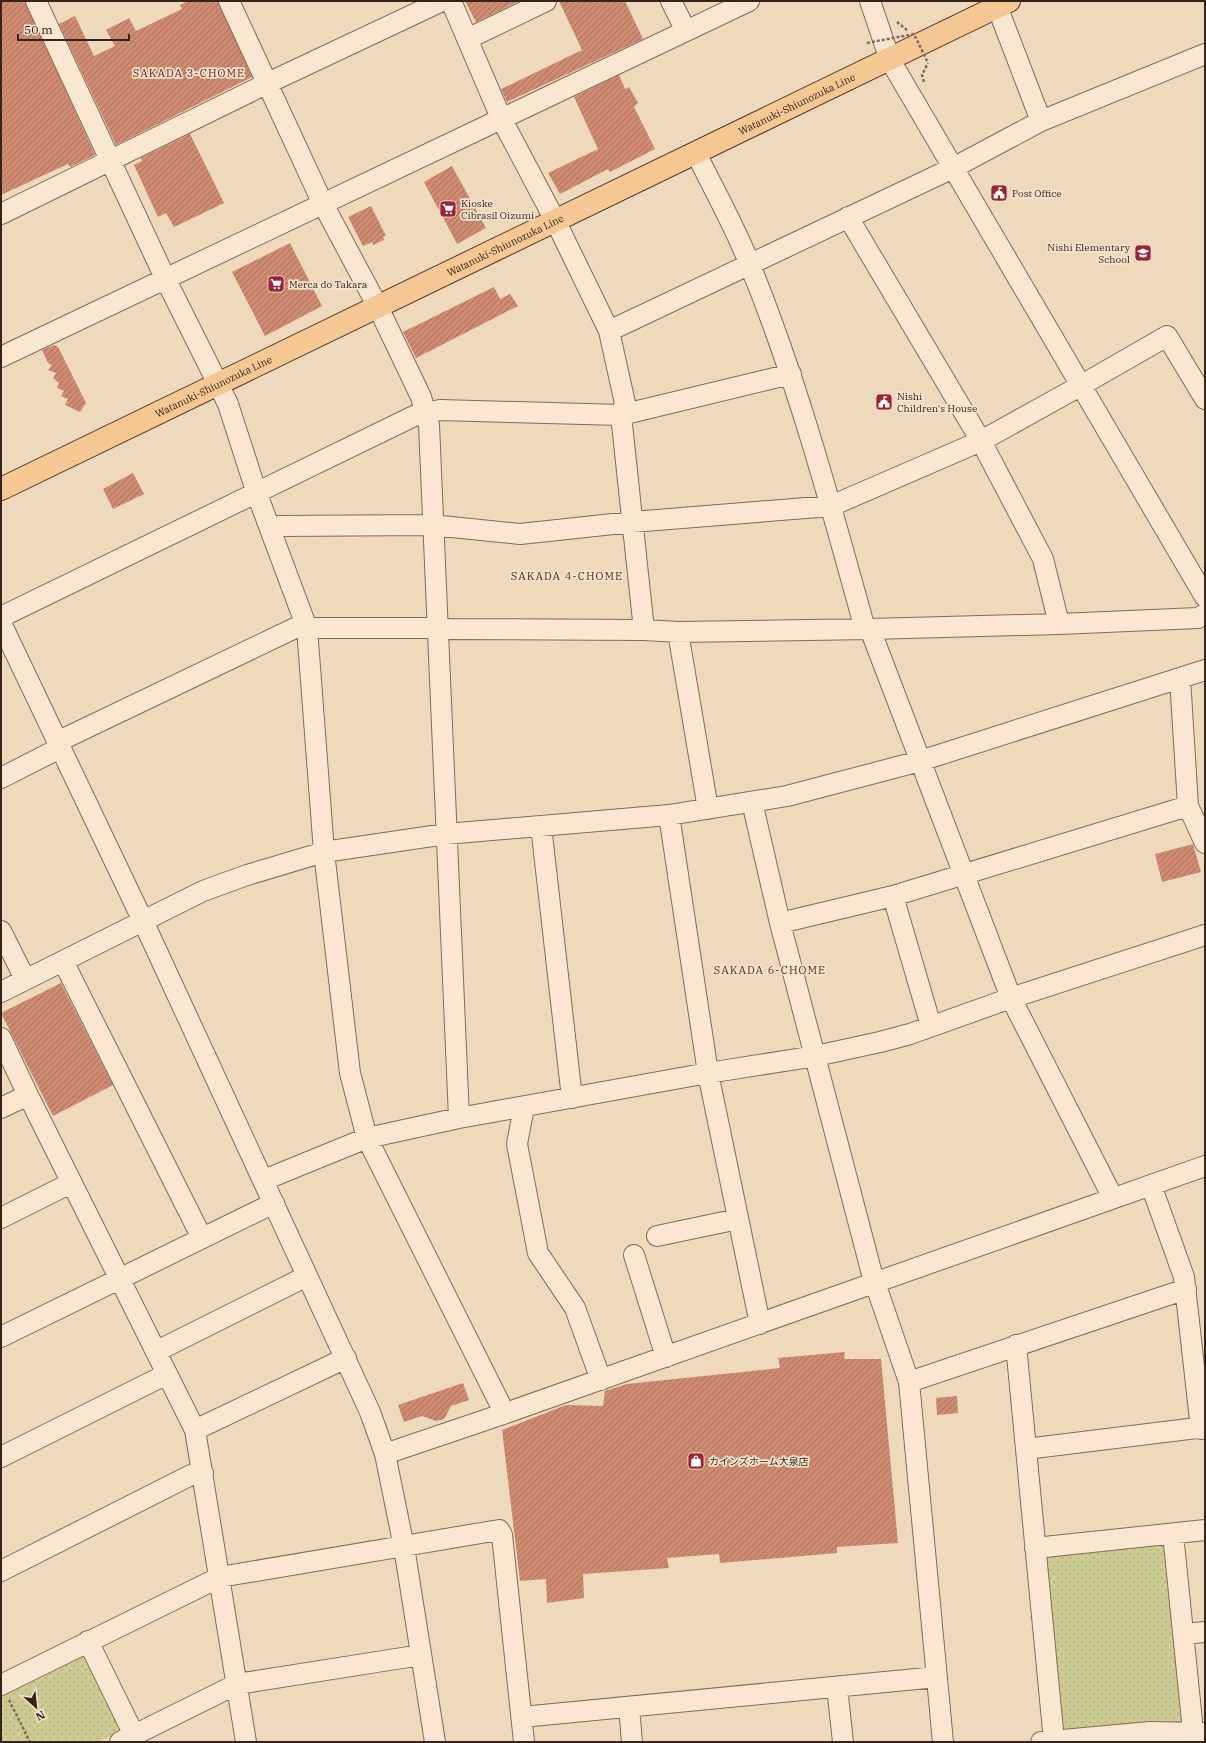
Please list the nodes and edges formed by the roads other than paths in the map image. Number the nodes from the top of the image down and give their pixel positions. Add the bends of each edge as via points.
1 (36, 1) edge
2 (229, 1) edge
3 (442, 1) edge
4 (451, 1) edge
5 (546, 1) edge
6 (671, 1) edge
7 (749, 1) edge
8 (870, 1) edge
9 (1001, 3) edge
10 (686, 31) junction
11 (467, 39) junction
12 (1205, 54) edge
13 (890, 60) junction
14 (268, 83) junction
15 (501, 118) junction
16 (1041, 121) junction
17 (696, 153) junction
18 (110, 160) junction
19 (953, 168) junction
20 (323, 204) junction
21 (1, 214) edge
22 (848, 217) junction
23 (556, 222) junction
24 (750, 263) junction
25 (166, 280) junction
26 (378, 307) junction
27 (609, 331) junction
28 (1, 357) edge
29 (791, 374) junction
30 (219, 384) junction
31 (1080, 386) junction
32 (1205, 399) edge
33 (426, 412) junction
34 (621, 415) junction
35 (981, 441) junction
36 (1, 489) edge
37 (257, 494) junction
38 (831, 506) junction
39 (632, 522) junction
40 (432, 525) junction
41 (272, 529) junction
42 (1205, 597) edge
43 (1205, 614) edge
44 (1, 617) edge
45 (1, 624) edge
46 (1059, 624) junction
47 (307, 628) junction
48 (438, 628) junction
49 (867, 629) junction
50 (644, 630) junction
51 (678, 632) junction
52 (1205, 670) edge
53 (1180, 678) junction
54 (58, 745) junction
55 (920, 760) junction
56 (1, 778) edge
57 (752, 802) junction
58 (1188, 806) junction
59 (708, 809) junction
60 (669, 815) junction
61 (541, 826) junction
62 (446, 834) junction
63 (1205, 843) edge
64 (324, 852) junction
65 (963, 875) junction
66 (893, 896) junction
67 (143, 921) junction
68 (780, 923) junction
69 (1, 931) edge
70 (1205, 935) edge
71 (63, 961) junction
72 (25, 979) junction
73 (1, 992) edge
74 (1011, 998) junction
75 (931, 1026) junction
76 (1, 1038) edge
77 (816, 1056) junction
78 (708, 1073) junction
79 (28, 1095) junction
80 (572, 1098) junction
81 (524, 1106) junction
82 (1, 1108) edge
83 (459, 1118) junction
84 (367, 1138) junction
85 (1205, 1166) edge
86 (264, 1180) junction
87 (71, 1183) junction
88 (1151, 1185) junction
89 (1113, 1198) junction
90 (274, 1203) junction
91 (1, 1218) edge
92 (738, 1219) junction
93 (657, 1236) dead end
94 (202, 1238) junction
95 (634, 1255) dead end
96 (307, 1276) junction
97 (119, 1278) junction
98 (876, 1283) junction
99 (1186, 1289) junction
100 (760, 1324) junction
101 (1, 1337) edge
102 (1016, 1345) junction
103 (156, 1351) junction
104 (666, 1357) junction
105 (346, 1358) junction
106 (167, 1374) junction
107 (600, 1380) junction
108 (909, 1382) junction
109 (503, 1414) junction
110 (1203, 1428) edge
111 (195, 1430) junction
112 (1026, 1449) junction
113 (385, 1454) junction
114 (1, 1457) edge
115 (203, 1473) junction
116 (1205, 1530) edge
117 (1173, 1534) junction
118 (404, 1547) junction
119 (1036, 1548) junction
120 (1, 1571) edge
121 (220, 1577) junction
122 (1205, 1632) edge
123 (1184, 1634) junction
124 (88, 1641) junction
125 (422, 1655) junction
126 (937, 1677) junction
127 (237, 1684) junction
128 (837, 1687) junction
129 (3, 1688) edge
130 (629, 1707) junction
131 (522, 1717) junction
132 (1198, 1732) edge
133 (127, 1738) edge
134 (1047, 1741) edge
135 (246, 1742) edge
136 (435, 1742) edge
137 (524, 1742) edge
138 (632, 1742) edge
139 (843, 1742) edge
140 (943, 1742) edge

1 - 18 street
2 - 14 street
3 - 14 street
4 - 11 street
5 - 11 street
6 - 10 street
7 - 10 street
8 - 13 street
9 - 13 main road, Watanuki-Shiunozuka Line
9 - 16 street
10 - 15 street
11 - 15 street
12 - 16 street
13 - 17 main road, Watanuki-Shiunozuka Line
13 - 19 street
14 - 18 street
14 - 20 street
15 - 20 street
15 - 23 street
16 - 19 street
17 - 23 main road, Watanuki-Shiunozuka Line
17 - 24 street
18 - 21 street
18 - 25 street
19 - 22 street
19 - 31 street
20 - 25 street
20 - 26 street
22 - 24 street
22 - 35 street
23 - 26 main road, Watanuki-Shiunozuka Line
23 - 27 street
24 - 27 street
24 - 29 street
25 - 28 street
25 - 30 street
26 - 30 main road, Watanuki-Shiunozuka Line
26 - 33 street
27 - 34 street via 625,403
29 - 34 street
29 - 38 street
30 - 36 main road, Watanuki-Shiunozuka Line
30 - 37 street
31 - 32 street via 1167,336
31 - 35 street
31 - 42 street
33 - 34 street via 440,410
33 - 37 street
33 - 40 street via 429,424
34 - 39 street
35 - 38 street
35 - 46 street via 1043,559
37 - 41 street
37 - 44 street
38 - 39 street
38 - 49 street
39 - 40 street via 520,534
39 - 50 street
40 - 41 street via 279,526
40 - 48 street
41 - 47 street
43 - 46 street via 1198,618
45 - 54 street
46 - 49 street
47 - 48 street
47 - 54 street via 295,628
47 - 64 street
48 - 50 street
48 - 62 street
49 - 51 street
49 - 55 street
50 - 51 street
51 - 59 street
52 - 53 street
53 - 55 street
53 - 58 street
54 - 56 street
54 - 67 street
55 - 57 street via 830,786
55 - 65 street
57 - 59 street
57 - 68 street
58 - 63 street
58 - 65 street
59 - 60 street
60 - 61 street
60 - 78 street
61 - 62 street
61 - 80 street
62 - 64 street
62 - 83 street
64 - 67 street via 246,875 203,891
64 - 84 street via 350,1073
65 - 66 street
65 - 74 street
66 - 68 street
66 - 75 street
67 - 71 street
67 - 86 street
68 - 77 street
69 - 72 street
70 - 74 street
71 - 72 street
71 - 94 street
72 - 73 street
74 - 75 street
74 - 89 street
75 - 77 street via 880,1042
76 - 79 street
77 - 78 street
77 - 98 street
78 - 80 street
78 - 92 street
79 - 82 street
79 - 87 street
80 - 81 street
81 - 83 street
81 - 107 street via 517,1144 538,1254 575,1308
83 - 84 street
84 - 86 street
84 - 109 street
85 - 88 street
86 - 90 street
87 - 91 street
87 - 97 street
88 - 89 street
88 - 99 street
89 - 98 street
90 - 94 street
90 - 96 street
92 - 93 street
92 - 100 street
94 - 97 street
95 - 104 street
96 - 103 street
96 - 105 street
97 - 101 street
97 - 103 street
98 - 100 street
98 - 108 street
99 - 102 street
99 - 110 street
100 - 104 street
102 - 108 street
102 - 112 street
103 - 106 street
104 - 107 street
105 - 111 street
105 - 113 street
106 - 111 street
106 - 114 street
107 - 109 street
108 - 126 street
109 - 113 street
110 - 112 street
111 - 115 street
112 - 119 street
113 - 118 street
115 - 120 street via 191,1475
115 - 121 street
116 - 117 street
117 - 119 street
117 - 123 street
118 - 121 street
118 - 125 street
118 - 131 street via 499,1530 502,1535
119 - 134 street
121 - 124 street
121 - 127 street
122 - 123 street
123 - 132 street via 1192,1721
124 - 129 street
124 - 133 street
125 - 127 street
125 - 136 street
126 - 128 street
126 - 140 street
127 - 133 street
127 - 135 street
128 - 130 street
128 - 139 street
130 - 131 street
130 - 138 street
131 - 137 street
132 - 134 street via 1150,1732

